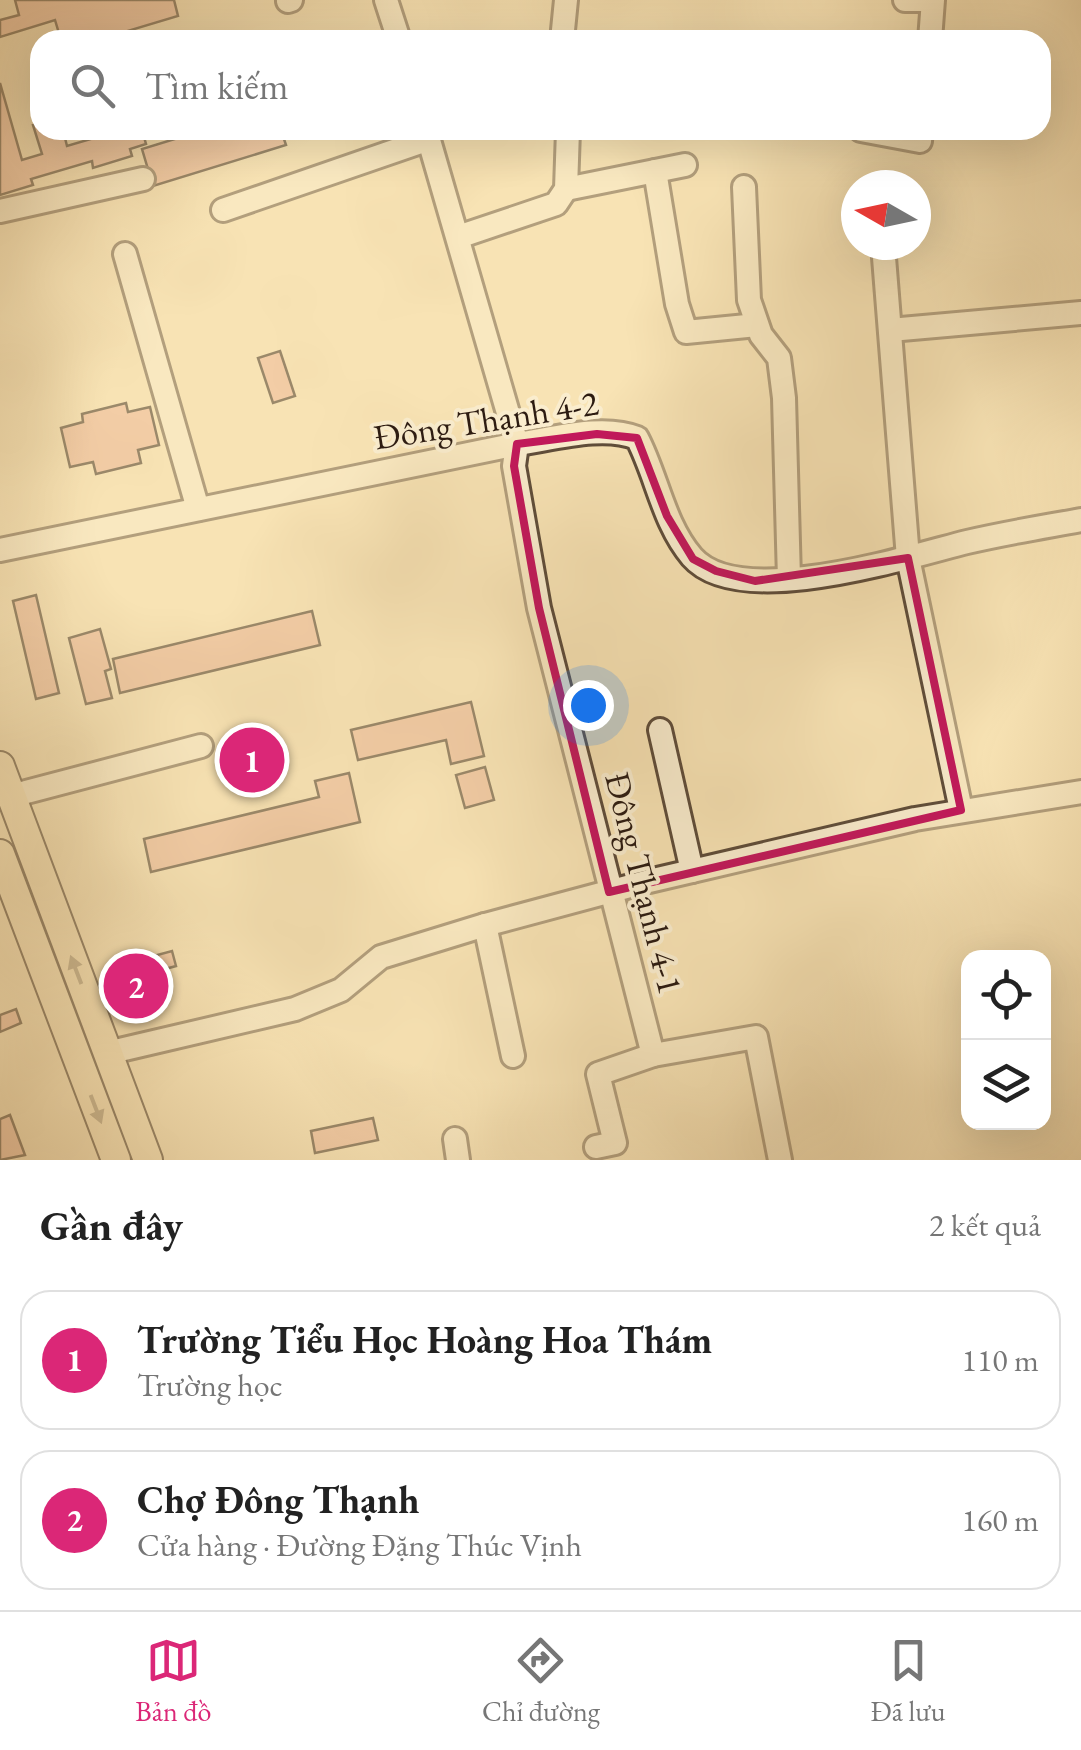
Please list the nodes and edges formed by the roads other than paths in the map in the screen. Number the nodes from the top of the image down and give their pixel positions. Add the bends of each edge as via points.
1 (386, 0) edge
2 (566, 0) edge
3 (905, 0) edge
4 (924, 0) edge
5 (933, 0) edge
6 (396, 30) edge
7 (563, 30) edge
8 (931, 30) edge
9 (414, 140) edge
10 (429, 140) edge
11 (568, 140) edge
12 (684, 164) dead end
13 (655, 170) junction
14 (143, 179) dead end
15 (744, 187) dead end
16 (566, 189) junction
17 (0, 210) edge
18 (223, 210) dead end
19 (458, 238) junction
20 (125, 254) dead end
21 (884, 260) edge
22 (1081, 312) edge
23 (758, 325) junction
24 (890, 330) junction
25 (518, 444) junction
26 (198, 509) junction
27 (1081, 520) edge
28 (0, 550) edge
29 (908, 558) junction
30 (789, 579) junction
31 (660, 730) dead end
32 (201, 746) dead end
33 (0, 766) edge
34 (1081, 792) edge
35 (10, 796) junction
36 (962, 810) junction
37 (0, 854) edge
38 (692, 871) junction
39 (609, 892) junction
40 (485, 925) junction
41 (108, 1054) junction
42 (653, 1055) junction
43 (513, 1056) dead end
44 (596, 1146) dead end
45 (116, 1160) edge
46 (148, 1160) edge
47 (780, 1160) edge

1 - 6 street
2 - 7 street
3 - 4 street
5 - 8 street
9 - 18 street
10 - 19 street, Đông Thạnh 4-1
11 - 16 street
12 - 13 street
13 - 16 street
13 - 23 street via 686,332
14 - 17 street
15 - 23 street via 749,300
16 - 19 street via 556,204
19 - 25 street, Đông Thạnh 4-1
20 - 26 street
21 - 24 street
22 - 24 street
23 - 30 street via 779,358 784,398
24 - 29 street
25 - 26 street, Đông Thạnh 4-2
25 - 30 street, Đông Thạnh 4-2 via 597,434 637,438 667,516 693,559 755,581
25 - 39 street, Đông Thạnh 4-1 via 514,466 539,608
26 - 28 street, Đông Thạnh 4-2
27 - 29 street, Đông Thạnh 4-2
29 - 30 street, Đông Thạnh 4-2
29 - 36 street
31 - 38 street
32 - 35 street
33 - 35 main road
34 - 36 street
41 -> 35 main road
36 - 38 street
37 -> 45 main road
38 - 39 street
39 - 40 street
39 - 42 street, Đông Thạnh 4-1
40 - 41 street via 382,957 342,990 295,1009
40 - 43 street
41 - 46 main road
42 - 44 street via 598,1074 615,1143
42 - 47 street via 756,1037

